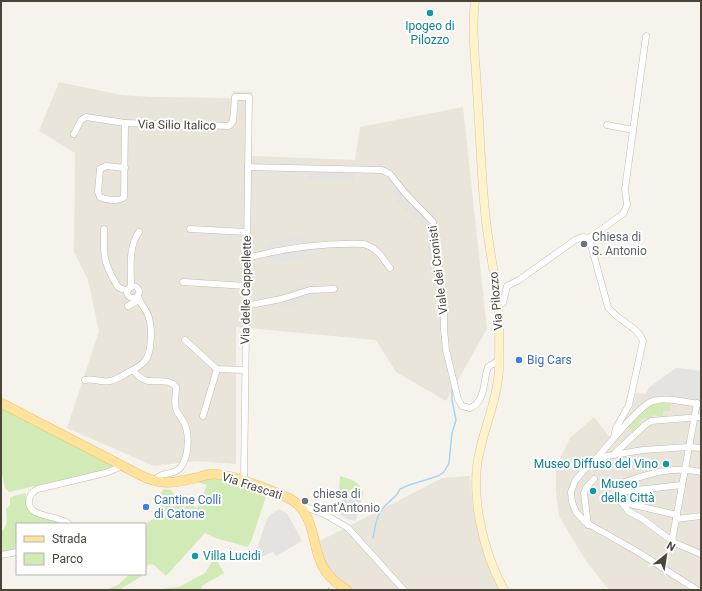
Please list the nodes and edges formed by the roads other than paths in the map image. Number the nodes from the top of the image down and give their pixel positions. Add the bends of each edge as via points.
1 (475, 3) edge
2 (646, 36) dead end
3 (249, 97) joint
4 (125, 123) junction
5 (607, 125) dead end
6 (633, 130) junction
7 (74, 134) dead end
8 (248, 167) junction
9 (125, 168) junction
10 (190, 228) dead end
11 (104, 229) dead end
12 (139, 232) dead end
13 (247, 232) junction
14 (589, 238) junction
15 (247, 258) junction
16 (390, 268) dead end
17 (184, 282) dead end
18 (247, 286) junction
19 (129, 289) junction
20 (334, 289) dead end
21 (138, 298) junction
22 (498, 304) junction
23 (128, 306) dead end
24 (246, 306) junction
25 (185, 340) dead end
26 (499, 360) junction
27 (217, 369) junction
28 (133, 370) junction
29 (246, 370) junction
30 (86, 380) dead end
31 (1, 403) edge
32 (699, 404) edge
33 (203, 416) dead end
34 (698, 417) edge
35 (614, 437) junction
36 (689, 447) junction
37 (701, 448) edge
38 (615, 454) junction
39 (592, 463) junction
40 (124, 466) junction
41 (685, 470) junction
42 (701, 472) edge
43 (594, 480) dead end
44 (154, 481) junction
45 (244, 482) junction
46 (682, 485) junction
47 (618, 492) junction
48 (621, 502) junction
49 (298, 504) junction
50 (701, 516) edge
51 (676, 517) junction
52 (68, 523) edge
53 (588, 524) junction
54 (672, 541) junction
55 (16, 552) edge
56 (701, 554) edge
57 (1, 555) edge
58 (343, 589) edge
59 (404, 590) edge
60 (504, 590) edge
61 (697, 590) edge

1 - 22 main road, Via Pilozzo via 474,31 485,212
2 - 6 street
3 - 4 street, Via Silio Italico via 235,97 233,121 228,126
3 - 8 street, Via delle Cappellette
4 - 7 street via 86,117 81,120
4 - 9 street, Via Silio Italico
5 - 6 street
6 - 14 street via 625,189 625,210
8 - 13 street, Via delle Cappellette
8 - 26 street, Viale dei Cronisti via 389,172 434,224 444,300 446,346 454,386 463,407 470,408 477,404 488,367
9 - 9 street, Via Silio Italico via 105,166 100,169 100,197 123,199
10 - 13 street
11 - 19 street via 106,265 117,286 122,290
12 - 19 street via 133,245
13 - 15 street, Via delle Cappellette
14 - 22 street via 575,240 509,284 503,303
14 - 35 street via 608,307 614,315 640,334 643,341 629,404
15 - 16 street via 269,252 334,244 364,245 375,249
15 - 18 street, Via delle Cappellette
17 - 18 street
18 - 24 street, Via delle Cappellette
19 - 21 street via 130,297
20 - 24 street via 310,290 280,300
21 - 23 street
21 - 28 street via 149,318 150,349 146,360
22 - 26 main road, Via Pilozzo
24 - 29 street, Via delle Cappellette
25 - 27 street
26 - 60 main road, Via Pilozzo via 497,386 478,457 476,488 483,536
27 - 29 street
27 - 33 street
28 - 30 street via 110,381
28 - 44 street via 144,380 167,381 175,386 176,409 187,430 187,452 182,466 173,472 159,475
29 - 45 street, Via delle Cappellette
31 - 40 main road, Via Frascati
32 - 34 street
32 - 35 street via 659,400 650,402
34 - 36 street
34 - 38 street via 651,421
35 - 39 street
36 - 37 street
36 - 38 street
36 - 41 street
38 - 39 street
39 - 53 street via 577,478 571,492 576,512
40 - 44 main road, Via Frascati
40 - 52 street via 103,474 38,489 32,493 29,503 33,510
41 - 42 street
41 - 46 street
41 - 47 street via 647,475 616,485
43 - 53 street via 584,493
44 - 45 main road, Via Frascati via 173,483 215,474
45 - 49 main road, Via Frascati via 274,492
46 - 47 street
46 - 51 street
47 - 48 street
48 - 51 street
48 - 54 street via 628,511
49 - 58 main road, Via Frascati via 310,522 323,567
49 - 59 street via 326,515 348,528
50 - 51 street
51 - 54 street
53 - 61 street
54 - 56 street
55 - 57 street

